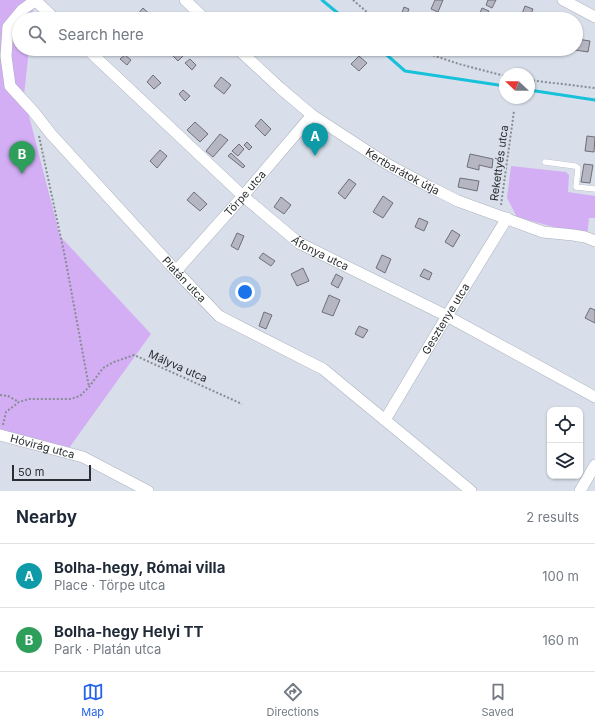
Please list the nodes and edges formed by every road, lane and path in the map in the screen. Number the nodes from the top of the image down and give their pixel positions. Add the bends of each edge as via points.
1 (36, 0) edge
2 (185, 0) edge
3 (353, 0) edge
4 (563, 0) edge
5 (20, 12) edge
6 (48, 12) edge
7 (198, 12) edge
8 (367, 12) edge
9 (595, 17) edge
10 (12, 22) edge
11 (94, 56) edge
12 (246, 56) edge
13 (435, 56) edge
14 (499, 74) edge
15 (535, 81) edge
16 (595, 88) edge
17 (514, 111) dead end
18 (312, 115) junction
19 (38, 134) dead end
20 (545, 162) dead end
21 (595, 189) edge
22 (243, 196) junction
23 (503, 217) junction
24 (595, 241) edge
25 (176, 271) junction
26 (446, 316) junction
27 (89, 387) junction
28 (0, 395) edge
29 (595, 397) edge
30 (19, 402) junction
31 (242, 404) dead end
32 (385, 420) junction
33 (0, 435) edge
34 (595, 465) edge
35 (148, 491) edge
36 (471, 491) edge
37 (580, 491) edge

1 - 5 street, Platán utca
1 - 6 street
2 - 7 street
3 - 8 path
4 - 9 street
10 - 25 street, Platán utca via 8,27 6,56 10,86
11 - 22 street, Áfonya utca
12 - 18 street, Kertbarátok útja
13 - 14 path
15 - 16 path
17 - 23 path, Rekettyés utca
18 - 22 street, Törpe utca
18 - 23 street, Kertbarátok útja via 387,164 424,184 458,201
19 - 27 path via 65,257
20 - 21 lane via 575,166 578,168 576,187
22 - 25 street, Törpe utca
22 - 26 street, Áfonya utca via 299,243
23 - 24 street, Kertbarátok útja via 543,232 579,236
23 - 26 street, Gesztenye utca
25 - 32 street, Platán utca via 219,316 323,369
26 - 29 street, Áfonya utca
26 - 32 street, Gesztenye utca
27 - 30 path, Mályva utca via 80,396 70,399 29,399
27 - 31 path, Mályva utca via 104,368 134,354
28 - 30 path
30 - 33 path via 6,412
32 - 36 street, Platán utca
33 - 35 street, Hóvirág utca via 83,457
34 - 37 street

